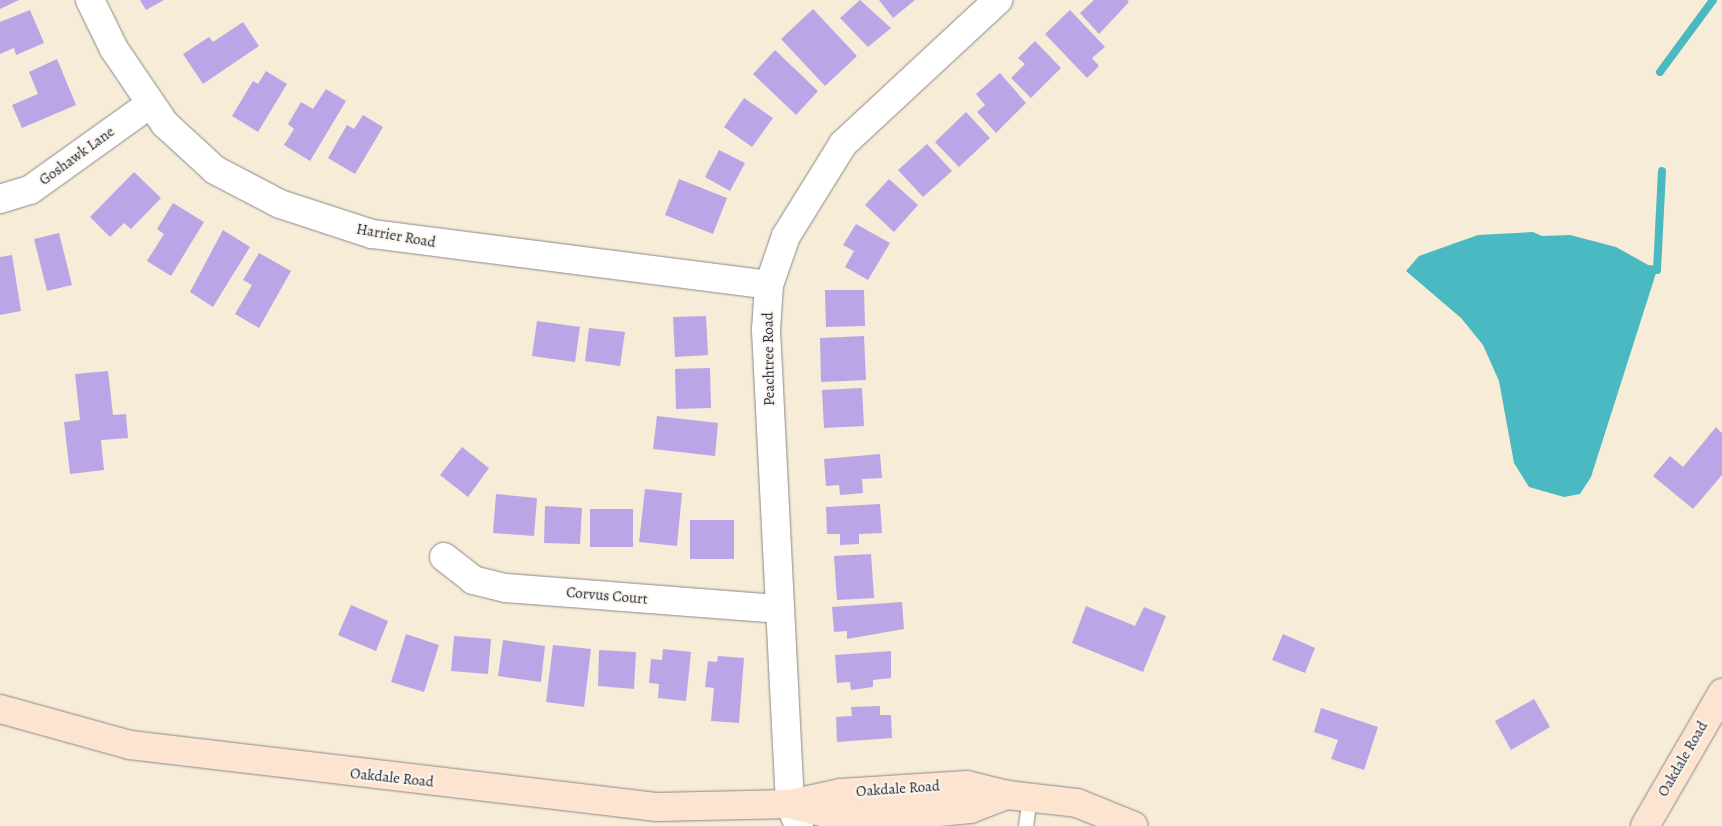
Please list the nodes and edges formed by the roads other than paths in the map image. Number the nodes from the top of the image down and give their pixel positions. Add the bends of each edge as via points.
1 (90, 0) edge
2 (998, 0) edge
3 (150, 104) junction
4 (0, 199) edge
5 (769, 285) junction
6 (444, 557) dead end
7 (780, 609) junction
8 (1722, 693) edge
9 (0, 709) edge
10 (1018, 796) junction
11 (794, 819) edge
12 (1026, 826) edge
13 (1134, 826) edge
14 (1645, 826) edge

1 - 3 street, Harrier Road
2 - 5 street, Peachtree Road via 843,144 811,189 786,236
3 - 4 street, Goshawk Lane via 30,190
3 - 5 street, Harrier Road via 215,170 322,220 372,234
5 - 7 street, Peachtree Road via 766,330
6 - 7 street, Corvus Court via 472,580 506,588
7 - 11 street, Peachtree Road
8 - 14 main road, Oakdale Road
9 - 11 main road, Oakdale Road via 130,744 250,762
10 - 11 main road, Oakdale Road via 970,809 856,820
10 - 12 lane
10 - 13 main road, Oakdale Road via 1077,804

